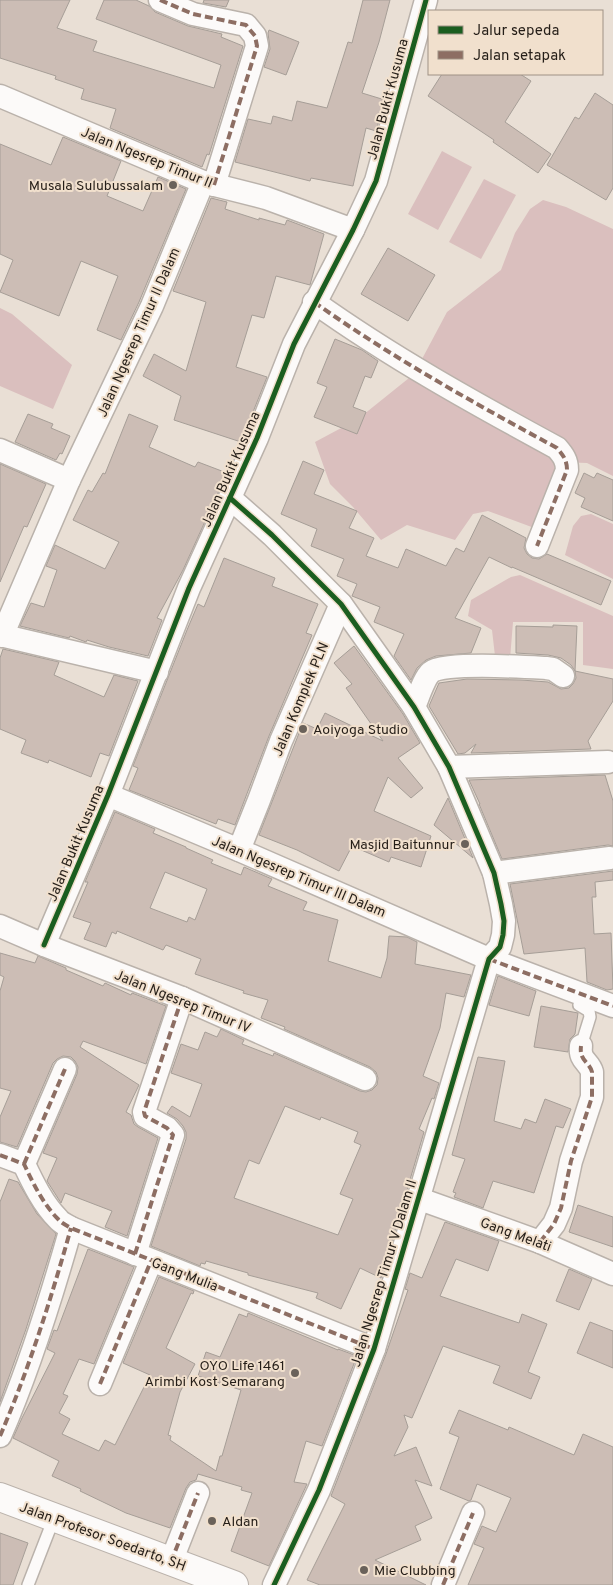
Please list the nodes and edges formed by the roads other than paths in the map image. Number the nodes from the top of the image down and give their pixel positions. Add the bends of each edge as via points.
1 (160, 0) edge
2 (426, 0) edge
3 (0, 96) edge
4 (209, 184) junction
5 (354, 230) junction
6 (314, 302) junction
7 (0, 450) edge
8 (69, 480) junction
9 (230, 498) junction
10 (537, 546) dead end
11 (341, 604) junction
12 (1, 635) edge
13 (157, 672) junction
14 (563, 676) dead end
15 (414, 707) junction
16 (608, 762) dead end
17 (449, 767) junction
18 (108, 795) junction
19 (239, 850) junction
20 (610, 858) dead end
21 (494, 873) junction
22 (0, 926) edge
23 (44, 945) junction
24 (489, 960) junction
25 (582, 994) junction
26 (182, 998) junction
27 (613, 1006) edge
28 (582, 1046) joint
29 (65, 1069) dead end
30 (365, 1078) dead end
31 (0, 1155) edge
32 (24, 1164) junction
33 (418, 1198) junction
34 (71, 1228) junction
35 (540, 1242) junction
36 (142, 1257) junction
37 (613, 1274) edge
38 (374, 1349) junction
39 (100, 1384) dead end
40 (0, 1436) edge
41 (198, 1493) dead end
42 (0, 1497) edge
43 (473, 1513) dead end
44 (54, 1518) junction
45 (171, 1562) junction
46 (28, 1585) edge
47 (234, 1585) edge
48 (274, 1585) edge
49 (443, 1585) edge

1 - 4 street, Jalan Ngesrep Timur II Dalam via 193,14 246,26 255,36 257,46
2 - 5 street, Jalan Bukit Kusuma via 376,181
3 - 4 street, Jalan Ngesrep Timur II
4 - 5 street, Jalan Ngesrep Timur II via 266,198
4 - 8 street, Jalan Ngesrep Timur II Dalam
5 - 6 street, Jalan Bukit Kusuma
6 - 9 street, Jalan Bukit Kusuma
6 - 10 street via 444,385 556,448 564,456 567,470
7 - 8 street
8 - 12 street, Jalan Ngesrep Timur II Dalam
9 - 11 street, Jalan Ngesrep Timur V Dalam II
9 - 13 street, Jalan Bukit Kusuma via 189,588
11 - 15 street, Jalan Ngesrep Timur V Dalam II
11 - 19 street, Jalan Komplek PLN via 281,741
12 - 13 street
13 - 18 street, Jalan Bukit Kusuma
14 - 15 street via 546,668 437,668 430,673
15 - 17 street, Jalan Ngesrep Timur V Dalam II
16 - 17 street
17 - 21 street, Jalan Ngesrep Timur V Dalam II
18 - 19 street, Jalan Ngesrep Timur III Dalam
18 - 23 street, Jalan Bukit Kusuma
19 - 24 street, Jalan Ngesrep Timur III Dalam
20 - 21 street
21 - 24 street, Jalan Ngesrep Timur V Dalam II via 504,921 500,947
22 - 23 street, Jalan Ngesrep Timur IV
23 - 26 street, Jalan Ngesrep Timur IV
24 - 25 street
24 - 33 street, Jalan Ngesrep Timur V Dalam II
25 - 27 street
25 - 28 lane via 579,1005 589,1011 590,1017
26 - 30 street, Jalan Ngesrep Timur IV
26 - 36 street via 144,1112 145,1116 173,1135
28 - 35 street via 580,1053 592,1072 592,1097 571,1161 561,1208
29 - 32 street
31 - 32 street
32 - 34 street, Gang Mulia via 50,1210
33 - 35 street, Gang Melati
33 - 38 street, Jalan Ngesrep Timur V Dalam II
34 - 36 street, Gang Mulia
34 - 40 street via 52,1295
35 - 37 street, Gang Melati
36 - 38 street, Gang Mulia
36 - 39 street
38 - 48 street, Jalan Ngesrep Timur V Dalam II via 319,1490
41 - 45 street
42 - 44 main road, Jalan Profesor Soedarto, SH
43 - 49 street
44 - 45 main road, Jalan Profesor Soedarto, SH
44 - 46 lane
45 - 47 main road, Jalan Profesor Soedarto, SH

